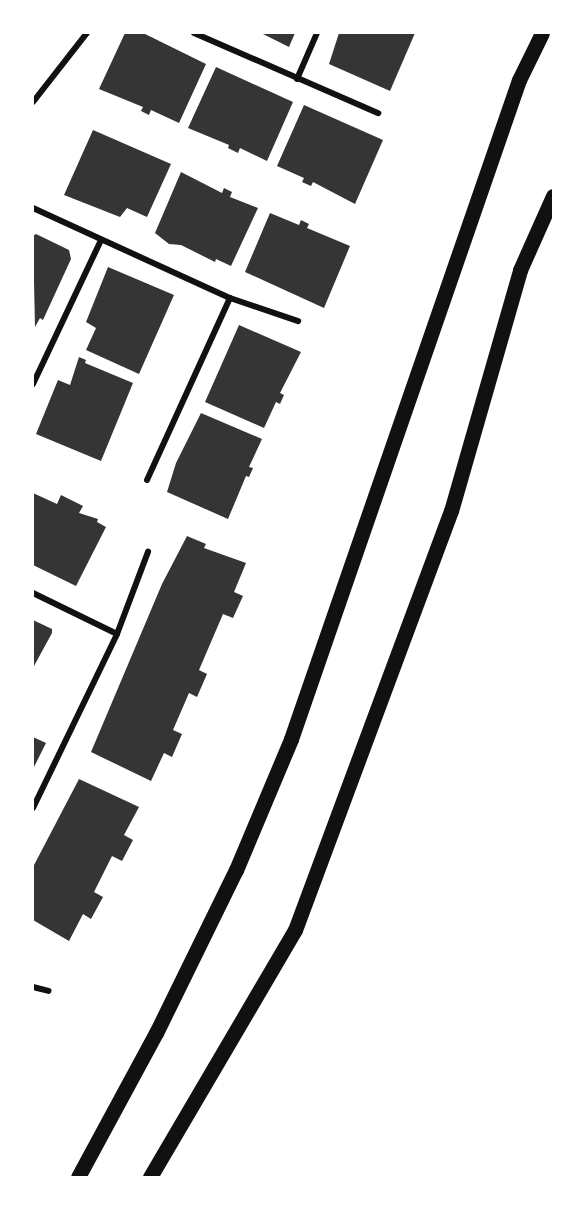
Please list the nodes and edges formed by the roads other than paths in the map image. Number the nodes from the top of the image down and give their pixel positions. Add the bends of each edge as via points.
1 (87, 33) edge
2 (194, 33) edge
3 (317, 33) edge
4 (542, 33) edge
5 (297, 79) junction
6 (33, 102) edge
7 (378, 113) dead end
8 (553, 196) edge
9 (33, 208) edge
10 (101, 240) junction
11 (230, 298) junction
12 (298, 321) dead end
13 (33, 384) edge
14 (147, 480) dead end
15 (148, 552) dead end
16 (33, 593) edge
17 (117, 634) junction
18 (33, 808) edge
19 (33, 987) edge
20 (49, 991) dead end
21 (78, 1177) edge
22 (150, 1177) edge

1 - 6 street
2 - 5 street
3 - 5 street
4 - 21 main road via 516,90 291,739 236,870 156,1033
5 - 7 street
8 - 22 main road via 520,270 451,511 295,930
9 - 10 street
10 - 11 street
10 - 13 street
11 - 12 street
11 - 14 street
15 - 17 street
16 - 17 street
17 - 18 street
19 - 20 street

